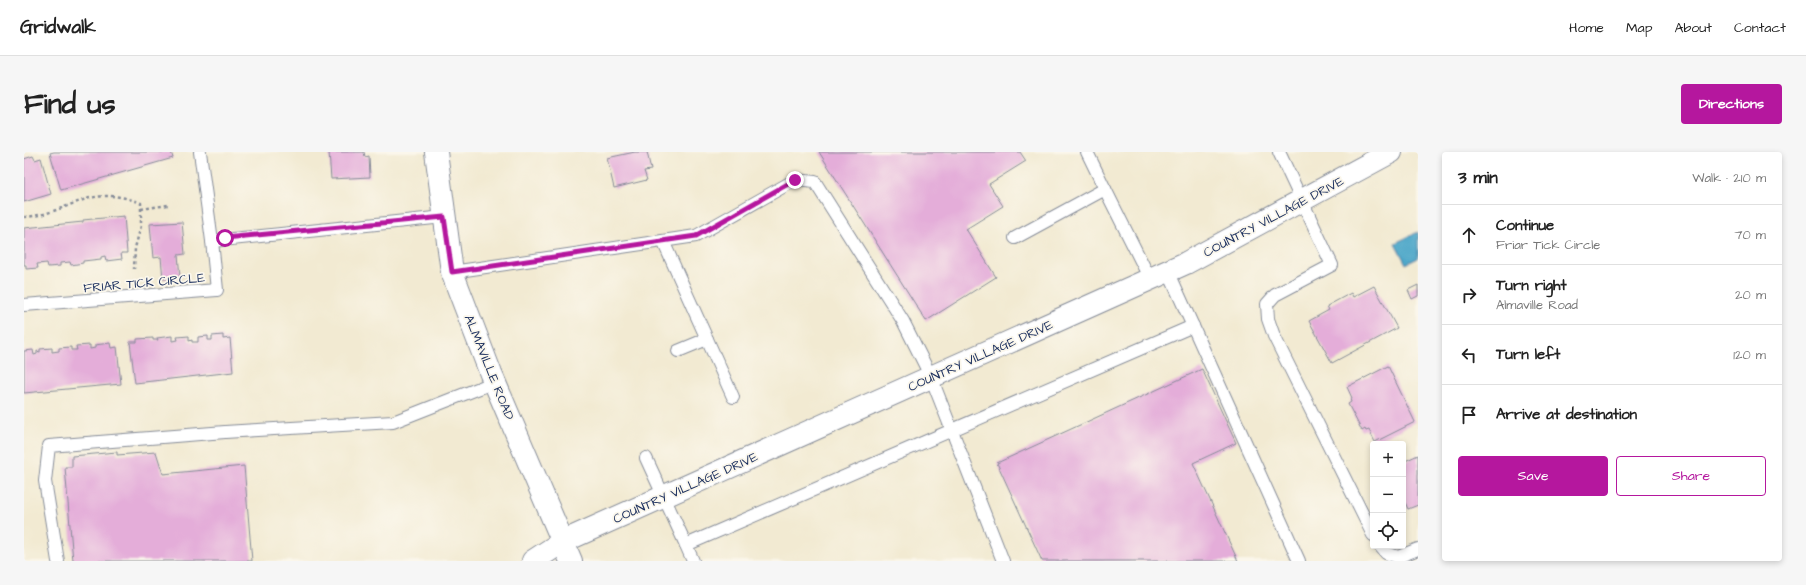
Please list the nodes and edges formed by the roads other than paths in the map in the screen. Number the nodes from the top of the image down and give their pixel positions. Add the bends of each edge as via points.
1 (200, 152) edge
2 (436, 152) edge
3 (1087, 152) edge
4 (1279, 152) edge
5 (1391, 152) edge
6 (1105, 189) junction
7 (1303, 200) junction
8 (444, 217) junction
9 (1015, 238) dead end
10 (212, 241) junction
11 (663, 241) junction
12 (452, 272) junction
13 (1159, 275) junction
14 (24, 306) edge
15 (1193, 326) junction
16 (707, 339) junction
17 (678, 351) dead end
18 (932, 377) junction
19 (495, 382) junction
20 (733, 397) dead end
21 (952, 429) junction
22 (646, 458) dead end
23 (663, 497) junction
24 (1370, 529) edge
25 (686, 546) junction
26 (1383, 549) edge
27 (1418, 549) edge
28 (566, 551) edge
29 (58, 561) edge
30 (533, 561) edge
31 (693, 561) edge
32 (1003, 561) edge
33 (1299, 561) edge

1 - 10 lane, FRIAR TICK CIRCLE
2 - 8 street, ALMAVILLE ROAD
3 - 6 lane
4 - 7 lane
5 - 7 street, COUNTRY VILLAGE DRIVE
6 - 9 lane
6 - 13 lane
7 - 13 street, COUNTRY VILLAGE DRIVE
7 - 24 lane via 1308,216 1332,264 1275,296 1267,304 1268,319 1274,336
8 - 10 lane
8 - 12 street, ALMAVILLE ROAD
10 - 14 lane, FRIAR TICK CIRCLE via 217,290
11 - 12 lane
11 - 16 lane
11 - 18 lane via 696,236 795,180 815,182 904,321
12 - 19 street, ALMAVILLE ROAD
13 - 15 lane
13 - 18 street, COUNTRY VILLAGE DRIVE
15 - 21 lane
15 - 33 lane
16 - 17 lane
16 - 20 lane
18 - 21 lane
18 - 23 street, COUNTRY VILLAGE DRIVE
19 - 28 street, ALMAVILLE ROAD
19 - 29 lane via 393,422 231,431 49,446 45,481
21 - 25 lane
21 - 32 lane
22 - 23 lane
23 - 25 lane
23 - 28 street, COUNTRY VILLAGE DRIVE
25 - 31 lane
26 - 27 lane via 1398,557
28 - 30 street

